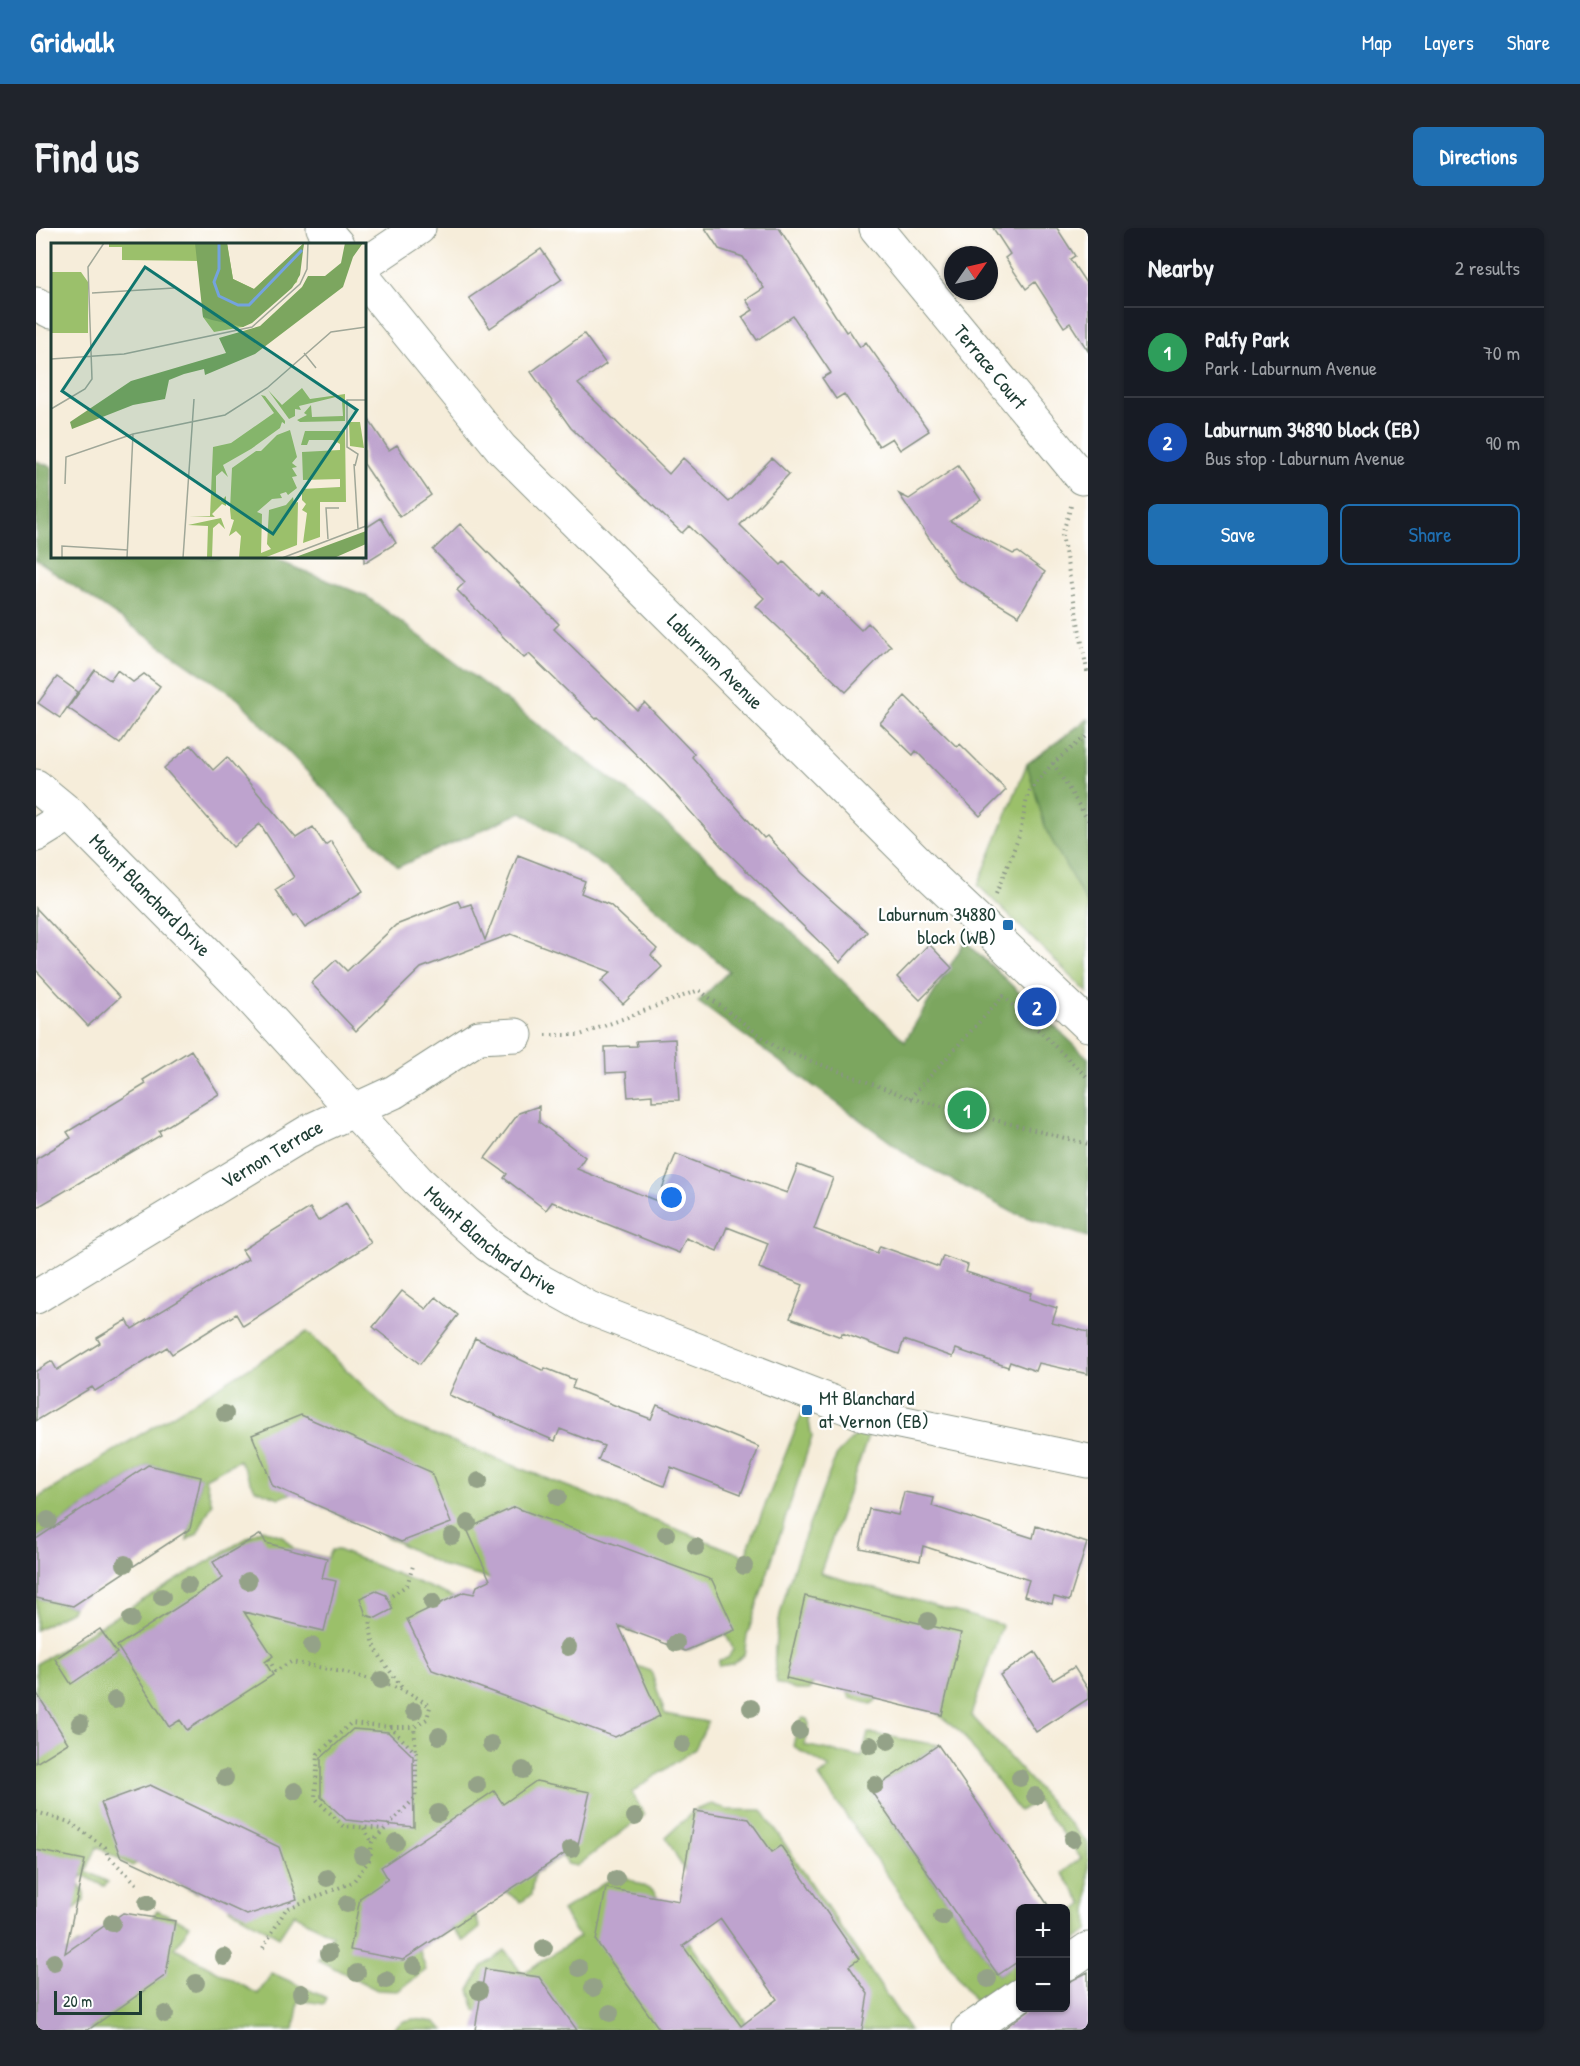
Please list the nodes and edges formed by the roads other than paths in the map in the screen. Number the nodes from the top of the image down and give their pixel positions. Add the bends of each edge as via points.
1 (323, 228) edge
2 (419, 228) edge
3 (876, 228) edge
4 (336, 243) edge
5 (366, 264) edge
6 (366, 281) edge
7 (36, 304) edge
8 (51, 312) edge
9 (1082, 478) road end
10 (36, 786) edge
11 (70, 814) junction
12 (36, 835) edge
13 (1088, 1025) edge
14 (516, 1035) road end
15 (353, 1109) junction
16 (36, 1296) edge
17 (1088, 1461) edge
18 (1088, 1949) edge
19 (1070, 1961) edge
20 (1016, 1998) edge
21 (969, 2030) edge

1 - 4 street
2 - 5 street
3 - 9 street, Terrace Court
6 - 13 street, Laburnum Avenue via 501,448
7 - 8 street
10 - 11 street, Mount Blanchard Drive
11 - 12 street
11 - 15 street, Mount Blanchard Drive via 236,982
14 - 15 street, Vernon Terrace via 478,1037 394,1092
15 - 16 street, Vernon Terrace via 309,1131
15 - 17 street, Mount Blanchard Drive via 418,1181 488,1245 589,1308 866,1415
18 - 19 street
20 - 21 street

